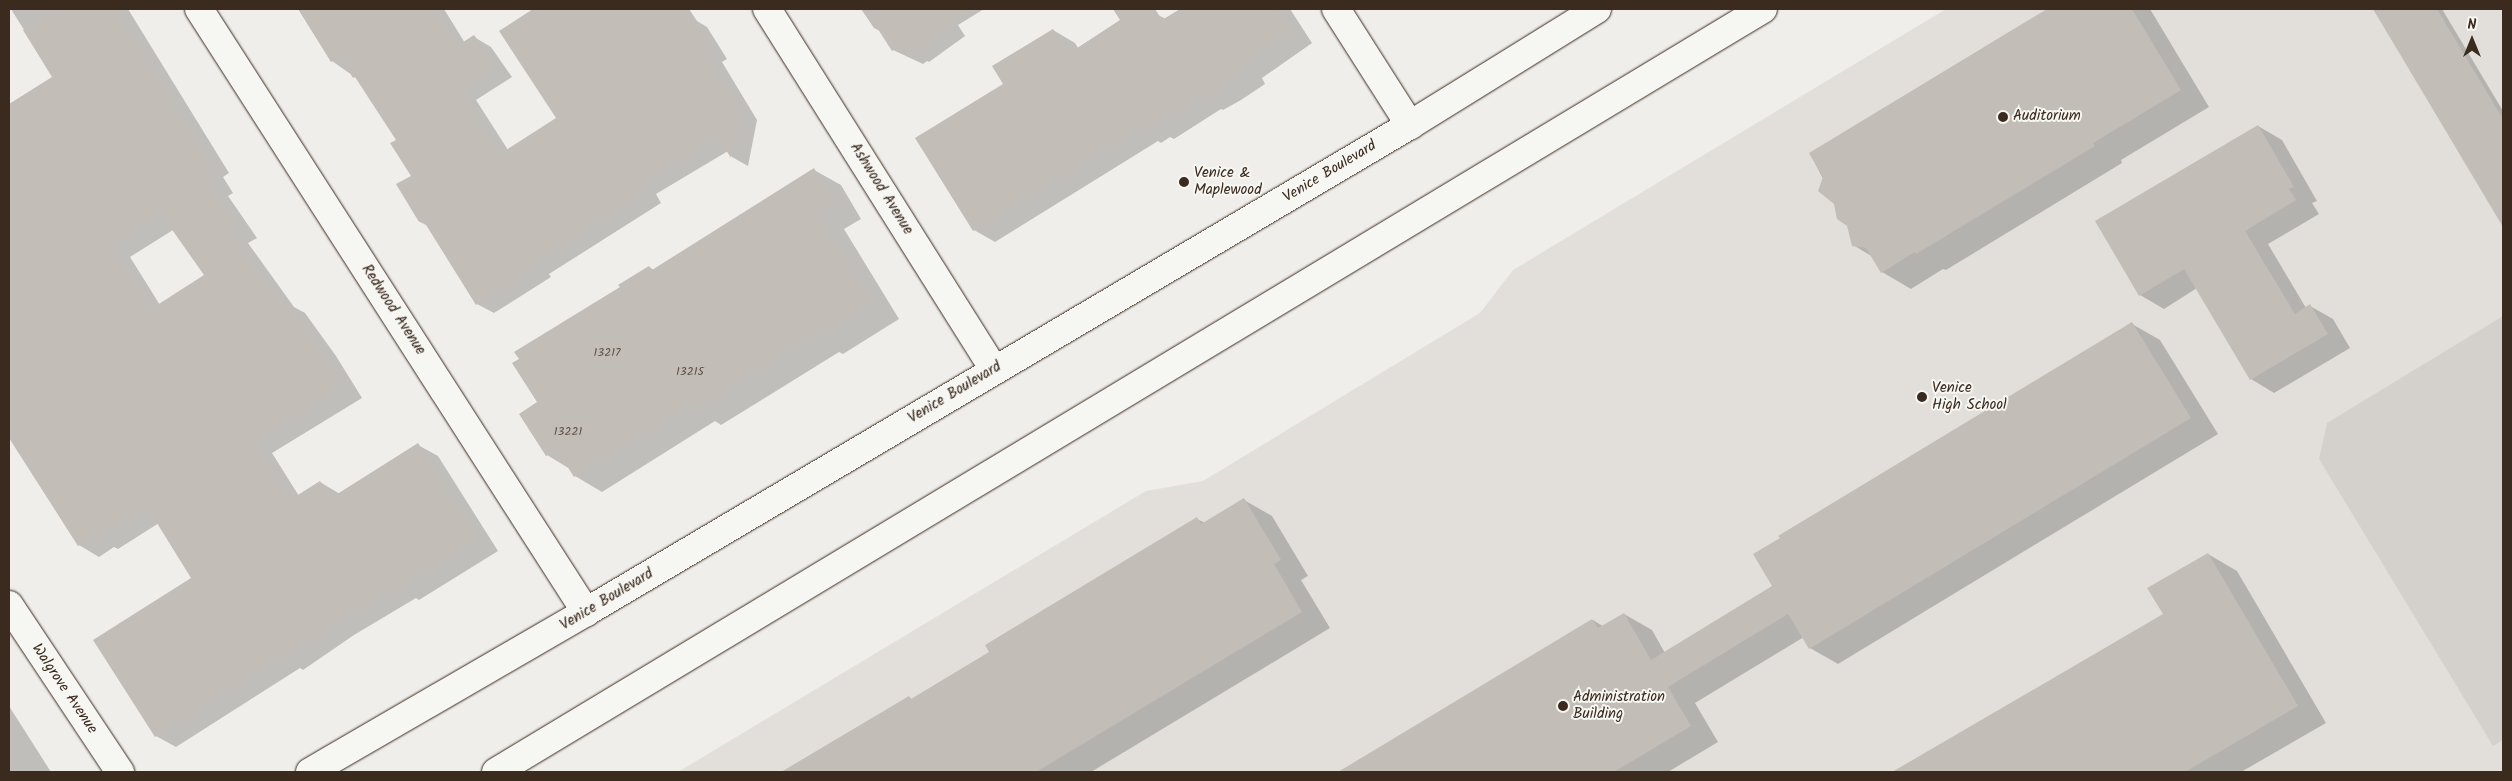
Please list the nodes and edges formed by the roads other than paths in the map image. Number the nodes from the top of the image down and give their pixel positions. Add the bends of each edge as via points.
1 (200, 9) edge
2 (767, 9) edge
3 (1336, 9) edge
4 (1597, 9) edge
5 (1763, 9) edge
6 (1410, 125) junction
7 (994, 370) junction
8 (9, 605) edge
9 (586, 612) junction
10 (120, 772) edge
11 (310, 772) edge
12 (496, 772) edge

1 - 9 main road, Redwood Avenue
2 - 7 main road, Ashwood Avenue
3 - 6 main road
4 - 6 main road, Venice Boulevard
5 - 12 main road
6 - 7 main road, Venice Boulevard
7 - 9 main road, Venice Boulevard
8 - 10 main road, Walgrove Avenue
9 - 11 main road, Venice Boulevard

